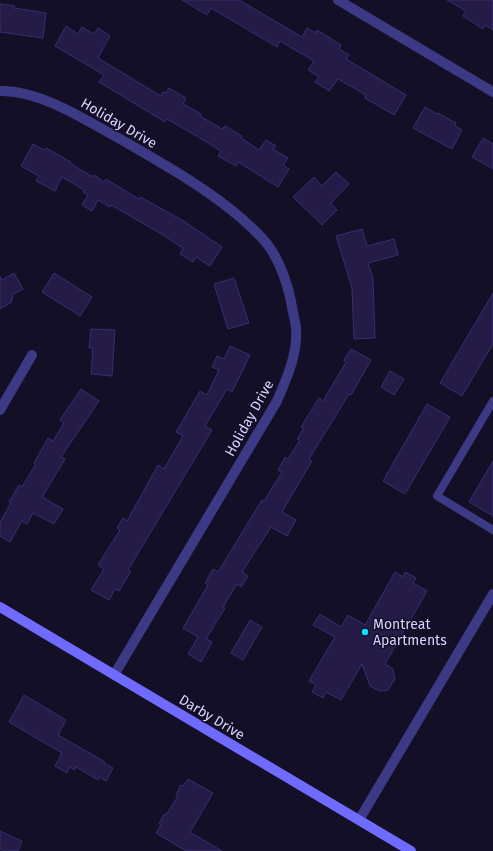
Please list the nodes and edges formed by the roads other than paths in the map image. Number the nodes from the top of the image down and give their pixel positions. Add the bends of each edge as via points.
1 (338, 0) edge
2 (0, 91) edge
3 (493, 92) edge
4 (32, 355) dead end
5 (493, 401) edge
6 (0, 410) edge
7 (493, 530) edge
8 (493, 594) edge
9 (0, 607) edge
10 (114, 675) junction
11 (359, 820) junction
12 (411, 851) edge

1 - 3 street
2 - 10 street, Holiday Drive via 27,94 59,106 220,200 259,234 270,248 285,279 296,328 292,362 277,401
4 - 6 street
5 - 7 lane via 437,496
8 - 11 street
9 - 10 main road, Darby Drive
10 - 11 main road, Darby Drive
11 - 12 main road, Darby Drive

